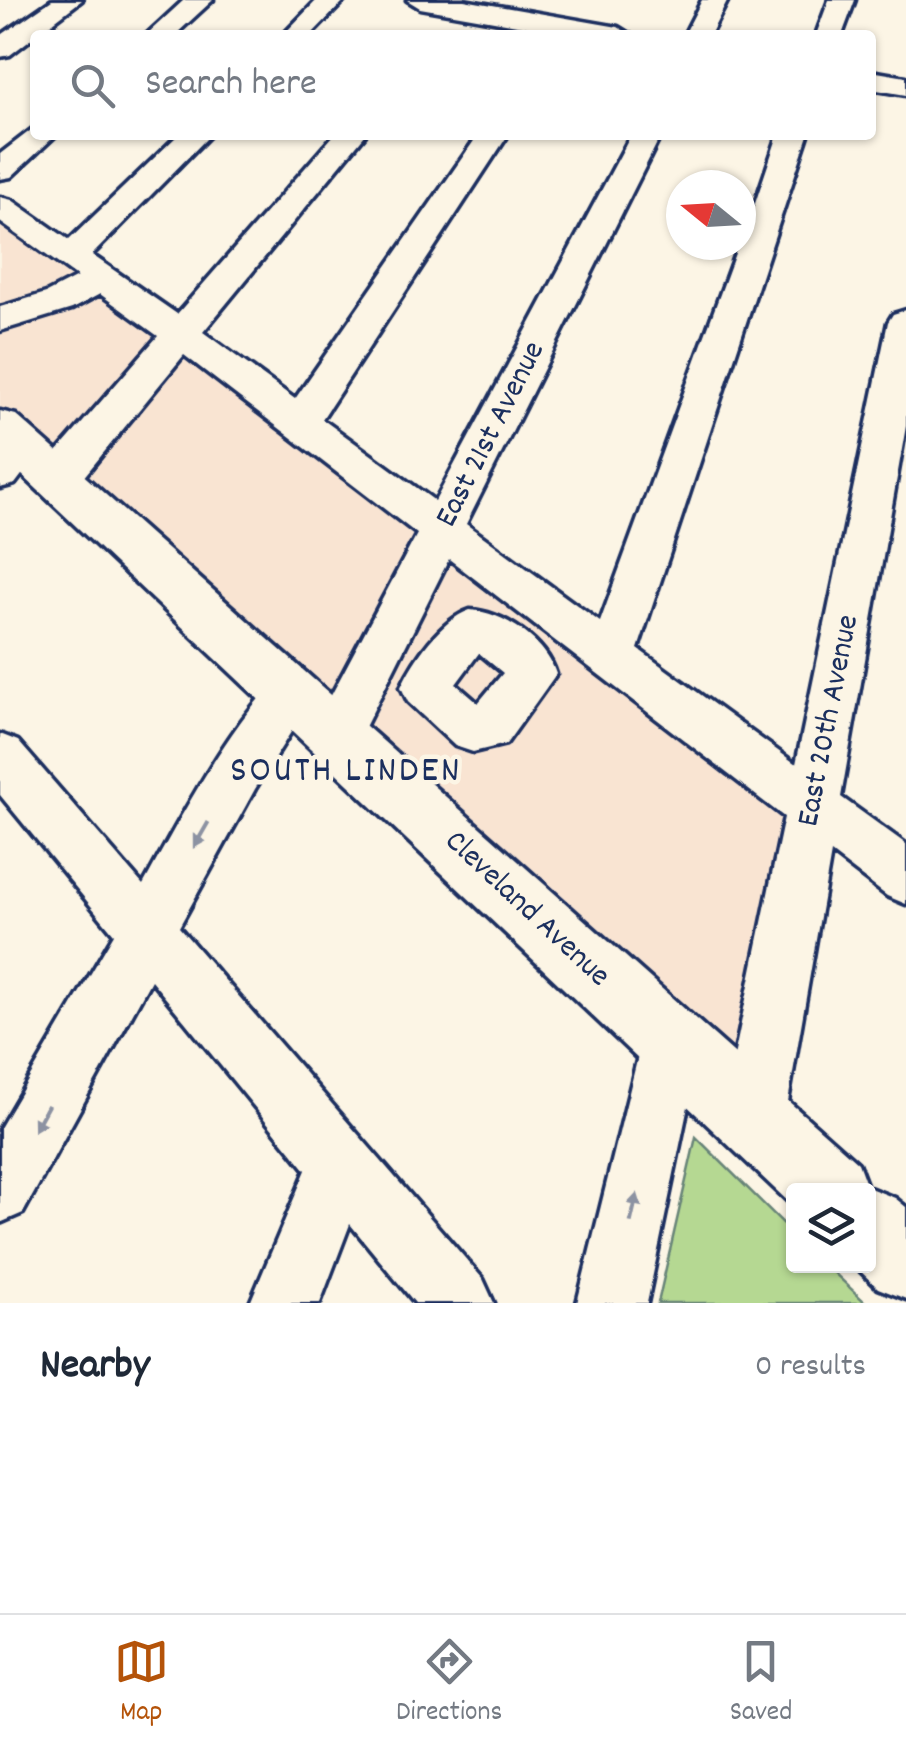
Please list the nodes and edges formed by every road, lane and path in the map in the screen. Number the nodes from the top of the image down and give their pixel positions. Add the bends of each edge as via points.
1 (68, 0) edge
2 (200, 0) edge
3 (332, 0) edge
4 (420, 0) edge
5 (584, 0) edge
6 (715, 0) edge
7 (842, 0) edge
8 (460, 3) edge
9 (164, 30) edge
10 (301, 30) edge
11 (437, 30) edge
12 (563, 30) edge
13 (700, 30) edge
14 (831, 30) edge
15 (0, 49) edge
16 (876, 81) edge
17 (906, 86) edge
18 (35, 140) edge
19 (191, 140) edge
20 (346, 140) edge
21 (490, 140) edge
22 (643, 140) edge
23 (792, 140) edge
24 (0, 170) edge
25 (0, 207) edge
26 (86, 268) junction
27 (0, 318) edge
28 (906, 322) edge
29 (182, 335) junction
30 (300, 422) junction
31 (20, 457) edge
32 (444, 528) junction
33 (390, 632) junction
34 (612, 655) junction
35 (446, 657) dead end
36 (291, 694) junction
37 (335, 734) junction
38 (4, 770) edge
39 (814, 806) junction
40 (906, 877) edge
41 (146, 932) junction
42 (671, 1044) junction
43 (753, 1119) junction
44 (341, 1163) junction
45 (822, 1183) edge
46 (0, 1190) edge
47 (876, 1232) edge
48 (906, 1260) edge
49 (285, 1303) edge
50 (459, 1303) edge
51 (612, 1303) edge

1 - 15 street
2 - 9 street
3 - 10 street
4 - 8 street
5 - 12 street
6 - 13 street
7 - 14 street
8 - 11 street
8 - 12 street
16 - 17 street
18 - 24 street
19 - 26 street
20 - 29 street
21 - 30 street
22 - 32 street, East 21st Avenue
23 - 34 street
25 - 26 street
26 - 27 street via 58,302
26 - 29 street
28 - 39 street, East 20th Avenue
29 - 30 street
29 - 31 street
30 - 32 street
31 - 36 main road, Cleveland Avenue
32 - 33 street, East 21st Avenue
32 - 34 street
33 - 35 street
33 - 37 street, East 21st Avenue
34 - 39 street
36 - 37 main road, Cleveland Avenue
36 -> 41 street
37 - 42 main road, Cleveland Avenue
38 - 41 street
39 - 40 street
39 - 43 street, East 20th Avenue
41 - 44 street
41 -> 46 street
42 - 43 main road, Cleveland Avenue
51 -> 42 street
43 - 45 main road, Cleveland Avenue
44 - 49 street
44 - 50 street
47 - 48 main road

